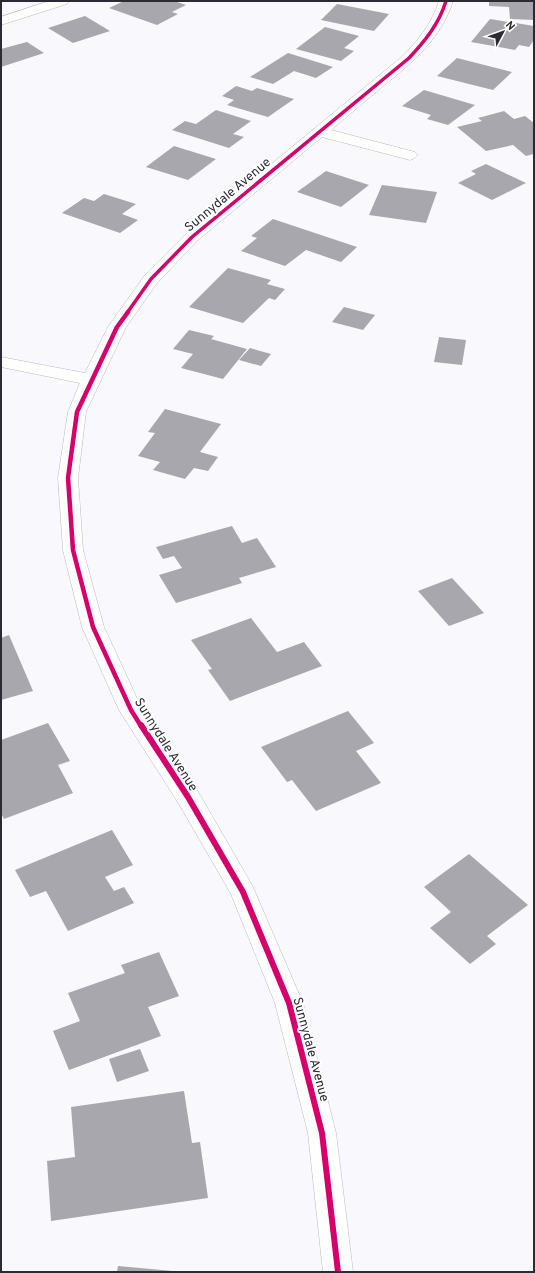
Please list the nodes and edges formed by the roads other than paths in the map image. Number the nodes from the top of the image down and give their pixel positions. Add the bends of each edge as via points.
1 (62, 1) edge
2 (446, 1) edge
3 (1, 21) edge
4 (320, 132) junction
5 (410, 155) dead end
6 (1, 362) edge
7 (91, 380) junction
8 (338, 1272) edge

1 - 3 street
2 - 4 street, Sunnydale Avenue via 429,37 409,58
4 - 5 street
4 - 7 street, Sunnydale Avenue via 192,237 151,280 117,327
6 - 7 street
7 - 8 street, Sunnydale Avenue via 77,412 68,478 73,550 93,628 131,710 188,797 244,892 289,1003 322,1133

